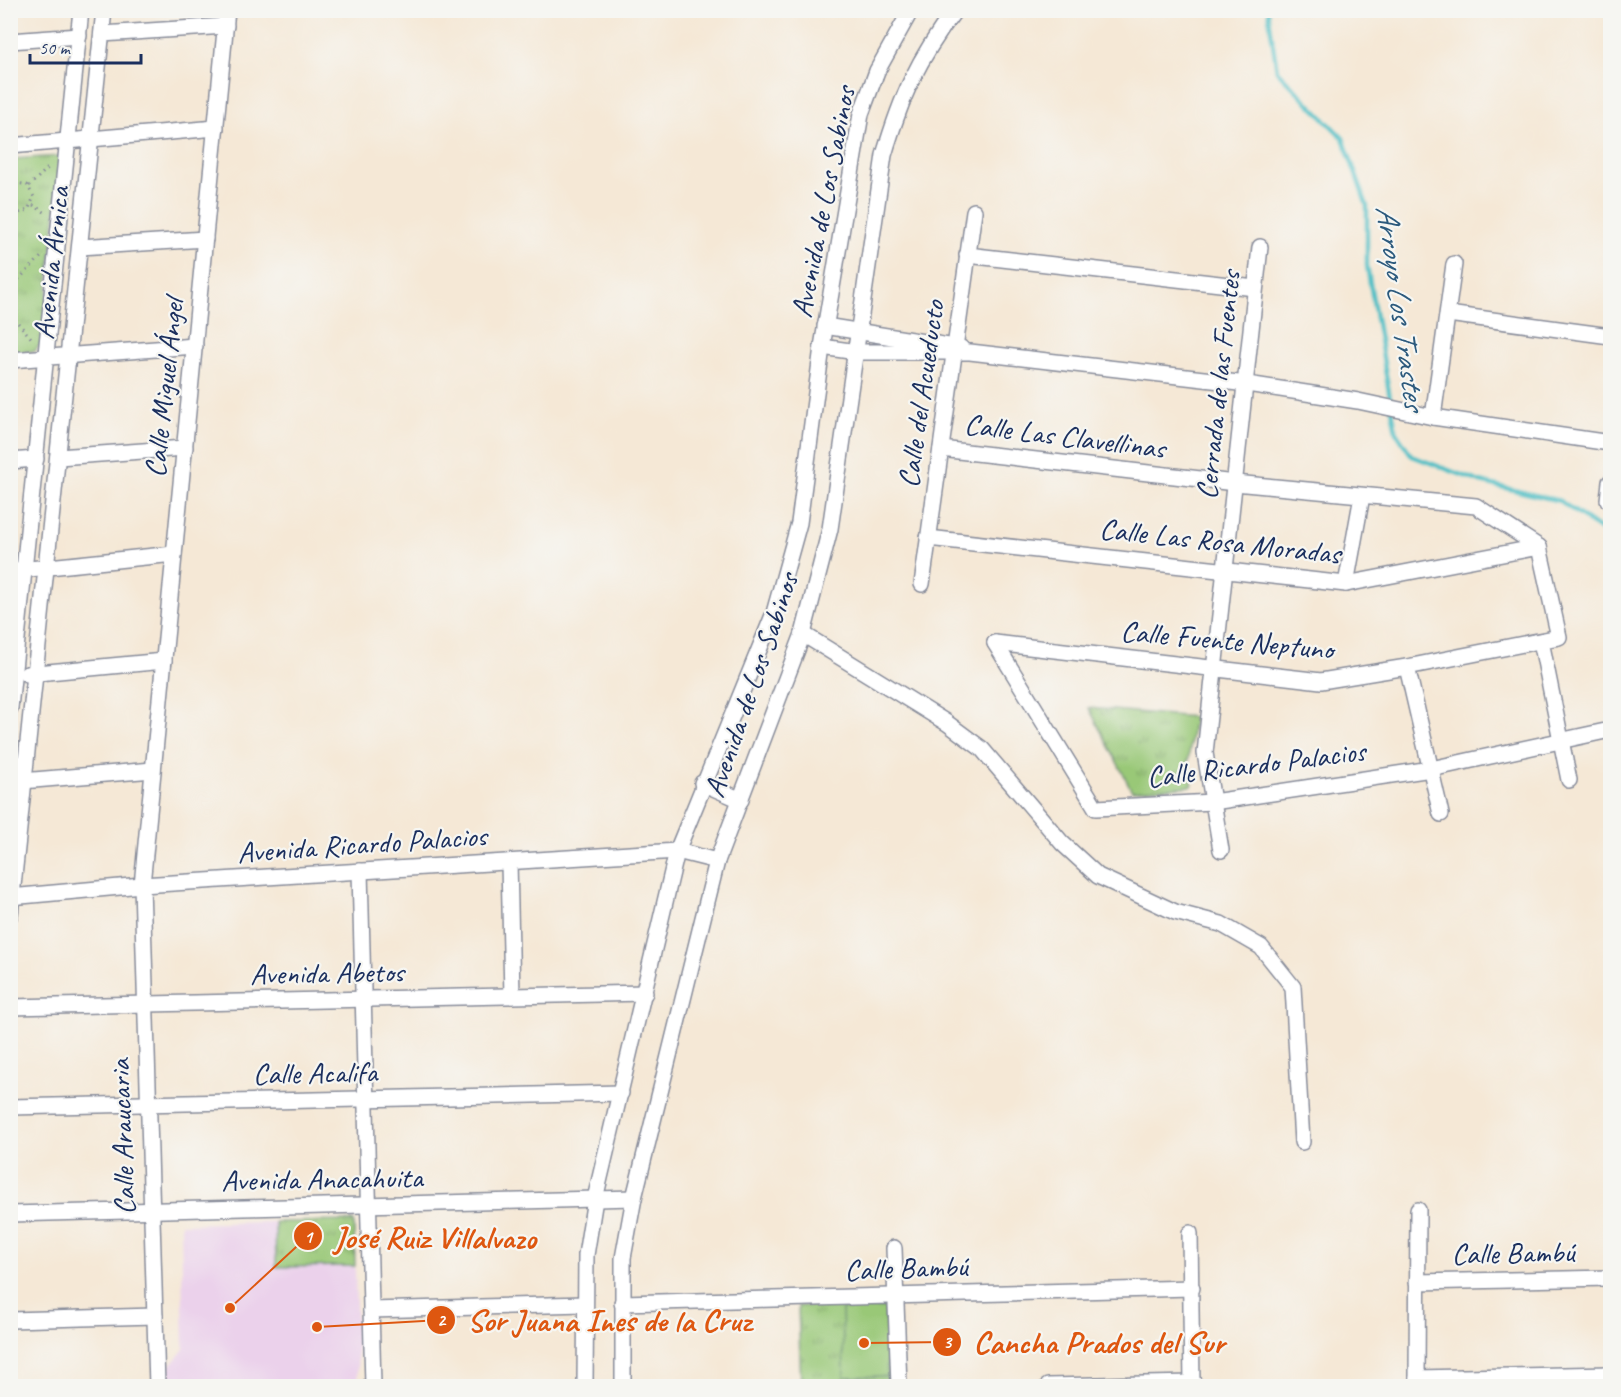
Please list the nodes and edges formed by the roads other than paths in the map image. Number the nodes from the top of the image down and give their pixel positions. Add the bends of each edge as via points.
1 (81, 10) edge
2 (104, 10) edge
3 (911, 10) edge
4 (955, 10) edge
5 (227, 18) edge
6 (102, 34) junction
7 (79, 36) junction
8 (10, 41) edge
9 (216, 128) junction
10 (91, 139) junction
11 (68, 141) junction
12 (10, 146) edge
13 (974, 211) dead end
14 (205, 239) junction
15 (80, 247) junction
16 (1260, 247) dead end
17 (967, 255) junction
18 (1454, 264) dead end
19 (1255, 288) junction
20 (1448, 314) junction
21 (825, 326) junction
22 (860, 330) junction
23 (1611, 336) edge
24 (195, 345) junction
25 (822, 347) junction
26 (954, 350) junction
27 (857, 352) junction
28 (43, 353) junction
29 (69, 355) junction
30 (10, 360) edge
31 (1246, 384) junction
32 (1432, 417) junction
33 (1611, 443) edge
34 (185, 448) junction
35 (941, 448) junction
36 (58, 457) junction
37 (36, 459) junction
38 (10, 461) edge
39 (1611, 482) edge
40 (1235, 483) junction
41 (1362, 496) junction
42 (1608, 500) dead end
43 (928, 538) junction
44 (1539, 548) junction
45 (174, 554) junction
46 (47, 567) junction
47 (1225, 569) junction
48 (18, 570) edge
49 (922, 584) dead end
50 (1346, 584) junction
51 (802, 634) junction
52 (1541, 641) junction
53 (995, 643) joint
54 (164, 661) junction
55 (1407, 667) junction
56 (1213, 669) junction
57 (36, 673) junction
58 (12, 675) edge
59 (10, 708) edge
60 (1611, 730) edge
61 (1561, 742) junction
62 (1431, 769) junction
63 (153, 770) junction
64 (1569, 780) dead end
65 (18, 781) edge
66 (702, 783) junction
67 (741, 800) junction
68 (1213, 802) junction
69 (1441, 814) dead end
70 (1221, 850) dead end
71 (677, 851) junction
72 (717, 861) junction
73 (509, 862) junction
74 (360, 871) junction
75 (142, 885) junction
76 (12, 897) edge
77 (10, 915) edge
78 (645, 993) junction
79 (512, 996) junction
80 (364, 999) junction
81 (146, 1004) junction
82 (10, 1007) edge
83 (621, 1093) junction
84 (366, 1099) junction
85 (148, 1104) junction
86 (10, 1107) edge
87 (1302, 1142) dead end
88 (634, 1198) junction
89 (596, 1199) junction
90 (369, 1205) junction
91 (152, 1210) junction
92 (1418, 1210) dead end
93 (10, 1214) edge
94 (1190, 1233) dead end
95 (894, 1248) dead end
96 (1611, 1278) edge
97 (1418, 1282) junction
98 (1192, 1288) junction
99 (896, 1296) junction
100 (622, 1303) junction
101 (585, 1304) junction
102 (371, 1310) junction
103 (155, 1316) junction
104 (10, 1320) edge
105 (1611, 1374) edge
106 (1419, 1382) edge
107 (1193, 1385) edge
108 (157, 1386) edge
109 (373, 1386) edge
110 (585, 1386) edge
111 (623, 1386) edge
112 (899, 1386) edge
113 (1048, 1386) edge

1 - 7 street, Avenida Árnica
2 - 6 street, Avenida Árnica
3 - 21 street, Avenida de Los Sabinos via 877,71 861,114
4 - 22 street, Avenida de Los Sabinos via 926,49 901,100 884,155
5 - 6 street
5 - 9 street, Calle Miguel Ángel
6 - 10 street, Avenida Árnica
7 - 8 street
7 - 11 street, Avenida Árnica
9 - 10 street
9 - 14 street, Calle Miguel Ángel
10 - 11 street
10 - 15 street, Avenida Árnica
11 - 12 street
11 - 28 street, Avenida Árnica
13 - 17 street, Calle del Acueducto
14 - 15 street
14 - 24 street, Calle Miguel Ángel
15 - 29 street, Avenida Árnica
16 - 19 street, Cerrada de las Fuentes
17 - 19 street
17 - 26 street, Calle del Acueducto
18 - 20 street
19 - 31 street, Cerrada de las Fuentes
20 - 23 street
20 - 32 street
21 - 22 street
21 - 25 street, Avenida de Los Sabinos
22 - 26 street
22 - 27 street, Avenida de Los Sabinos
24 - 29 street
24 - 34 street, Calle Miguel Ángel
25 - 27 street
25 - 66 street, Avenida de Los Sabinos via 796,534 774,613
26 - 27 street
26 - 31 street
26 - 35 street, Calle del Acueducto
27 - 51 street, Avenida de Los Sabinos via 830,529
28 - 29 street
28 - 30 street
28 - 37 street, Avenida Árnica
29 - 36 street, Avenida Árnica
31 - 32 street
31 - 40 street, Cerrada de las Fuentes
32 - 33 street
34 - 36 street
34 - 45 street, Calle Miguel Ángel
35 - 40 street, Calle Las Clavellinas
35 - 43 street, Calle del Acueducto
36 - 46 street, Avenida Árnica
37 - 38 street
37 - 48 street, Avenida Árnica
39 - 42 street
40 - 41 street, Calle Las Clavellinas
40 - 47 street, Cerrada de las Fuentes
41 - 44 street, Calle Las Clavellinas via 1476,507
41 - 50 street
43 - 47 street, Calle Las Rosa Moradas
43 - 49 street, Calle del Acueducto
44 - 50 street, Calle Las Rosa Moradas
44 - 52 street, Calle Fuente Neptuno via 1559,637
45 - 46 street
45 - 54 street, Calle Miguel Ángel
46 - 48 street
46 - 57 street, Avenida Árnica
47 - 50 street, Calle Las Rosa Moradas
47 - 56 street, Cerrada de las Fuentes
48 - 58 street, Avenida Árnica
51 - 67 street, Avenida de Los Sabinos
51 - 87 street via 947,723 982,749 1062,843 1098,876 1175,912 1221,924 1261,947 1293,987
52 - 55 street, Calle Fuente Neptuno
52 - 61 street
53 - 56 street, Calle Fuente Neptuno
53 - 68 street, Calle Ricardo Palacios via 1096,808
54 - 57 street
54 - 63 street, Calle Miguel Ángel
55 - 56 street, Calle Fuente Neptuno via 1321,681
55 - 62 street
56 - 68 street, Cerrada de las Fuentes via 1205,753
57 - 58 street
57 - 65 street, Avenida Árnica
58 - 59 street, Avenida Árnica
60 - 61 street, Calle Ricardo Palacios
61 - 62 street, Calle Ricardo Palacios
61 - 64 street
62 - 68 street, Calle Ricardo Palacios
62 - 69 street
63 - 65 street
63 - 75 street, Calle Miguel Ángel
65 - 76 street, Avenida Árnica
66 - 67 street
66 - 71 street, Avenida de Los Sabinos
67 - 72 street, Avenida de Los Sabinos
68 - 70 street, Cerrada de las Fuentes
71 - 72 street, Avenida Ricardo Palacios
71 - 73 street, Avenida Ricardo Palacios
71 - 78 street, Avenida de Los Sabinos
72 - 88 street, Avenida de Los Sabinos
73 - 74 street, Avenida Ricardo Palacios
73 - 79 street
74 - 75 street, Avenida Ricardo Palacios
74 - 80 street
75 - 76 street, Avenida Ricardo Palacios
75 - 81 street, Calle Araucaria
76 - 77 street, Avenida Árnica
78 - 79 street, Avenida Abetos
78 - 83 street, Avenida de Los Sabinos
79 - 80 street, Avenida Abetos
80 - 81 street, Avenida Abetos
80 - 84 street
81 - 82 street, Avenida Abetos
81 - 85 street, Calle Araucaria
83 - 84 street, Calle Acalifa
83 - 89 street, Avenida de Los Sabinos
84 - 85 street, Calle Acalifa
84 - 90 street
85 - 86 street, Calle Acalifa
85 - 91 street, Calle Araucaria
88 - 89 street, Avenida Anacahuita
88 - 100 street, Avenida de Los Sabinos via 622,1258
89 - 90 street, Avenida Anacahuita
89 - 101 street, Avenida de Los Sabinos via 586,1255
90 - 91 street, Avenida Anacahuita
90 - 102 street
91 - 93 street, Avenida Anacahuita
91 - 103 street, Calle Araucaria
92 - 97 street
94 - 98 street
95 - 99 street
96 - 97 street, Calle Bambú
97 - 106 street
98 - 99 street, Calle Bambú
98 - 107 street
99 - 100 street, Calle Bambú
99 - 112 street
100 - 111 street, Avenida de Los Sabinos
101 - 102 street
101 - 110 street, Avenida de Los Sabinos
102 - 109 street
103 - 104 street
103 - 108 street, Calle Araucaria
105 - 106 street
107 - 113 street

